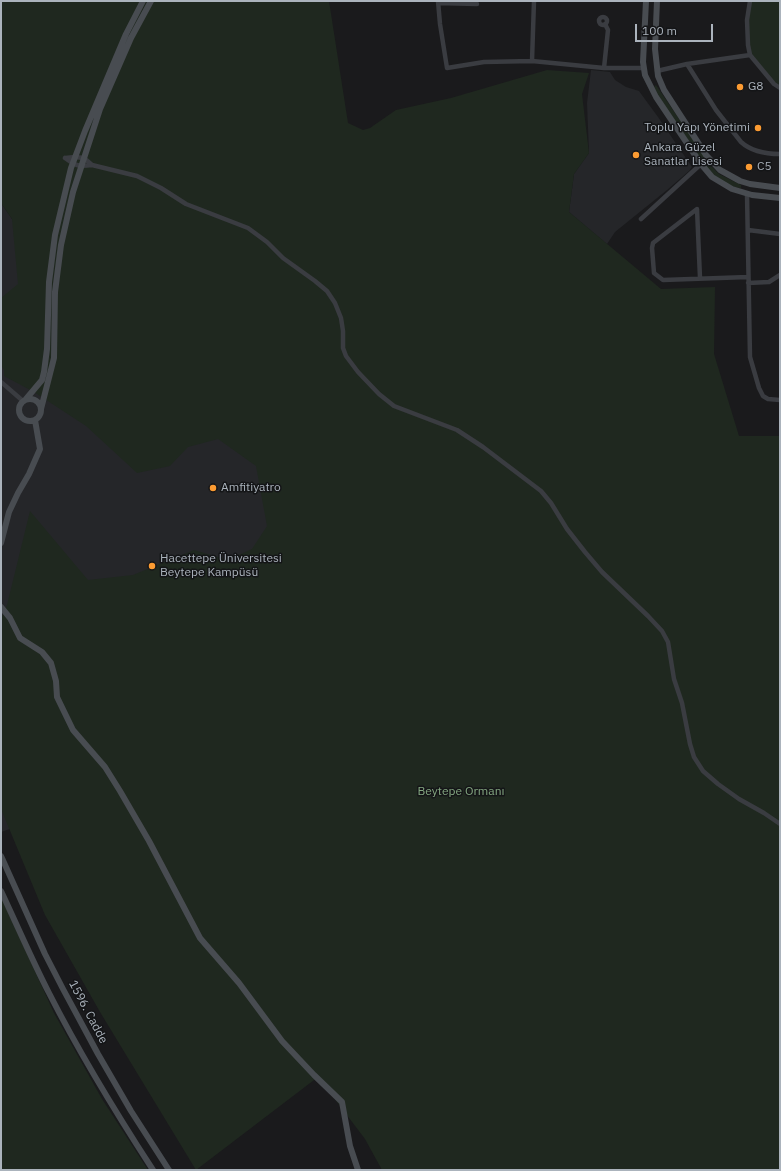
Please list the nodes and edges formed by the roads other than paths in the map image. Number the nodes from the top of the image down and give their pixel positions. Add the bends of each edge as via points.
1 (143, 1) edge
2 (151, 1) edge
3 (534, 1) edge
4 (646, 1) edge
5 (657, 1) edge
6 (750, 1) edge
7 (438, 2) edge
8 (477, 4) dead end
9 (605, 24) dead end
10 (750, 55) junction
11 (532, 61) junction
12 (687, 64) junction
13 (604, 68) junction
14 (643, 68) junction
15 (657, 71) junction
16 (780, 88) edge
17 (780, 154) edge
18 (76, 156) junction
19 (84, 158) junction
20 (73, 164) junction
21 (701, 164) junction
22 (92, 165) junction
23 (81, 167) junction
24 (750, 184) junction
25 (780, 188) edge
26 (747, 194) junction
27 (780, 198) edge
28 (641, 219) dead end
29 (748, 230) junction
30 (780, 234) edge
31 (780, 275) edge
32 (748, 277) junction
33 (700, 278) junction
34 (748, 283) junction
35 (1, 382) edge
36 (24, 400) junction
37 (780, 400) edge
38 (41, 409) junction
39 (35, 420) junction
40 (1, 544) edge
41 (1, 607) edge
42 (780, 824) edge
43 (1, 856) edge
44 (1, 891) edge
45 (153, 1170) edge
46 (169, 1170) edge
47 (358, 1170) edge

1 - 18 main road via 126,34
2 - 19 main road via 131,38 100,109
3 - 11 street
4 - 14 main road
5 - 15 main road
6 - 10 street via 747,20
7 - 8 street
7 - 11 street via 447,68 484,62
9 - 13 street via 608,30
10 - 12 street
10 - 16 street
11 - 13 street
12 - 15 street
12 - 17 street via 716,110 741,142 757,151
13 - 14 street
14 - 15 main road
14 - 21 main road via 653,91
15 - 24 main road via 664,90 709,159 729,176
18 - 19 street
18 - 20 main road
19 - 22 street
19 - 23 main road
20 - 23 street
20 - 36 main road via 55,235 49,282 44,372 42,380
21 - 26 main road via 720,183
21 - 28 street
22 - 23 street
22 - 42 street via 136,176 186,204 248,228 327,292 341,318 346,356 379,394 394,406 457,430 541,491 567,529 602,572 662,631 668,642 690,744 694,757 703,771 739,799
23 - 38 main road via 61,245 55,292 54,358
24 - 25 main road
24 - 26 main road
26 - 27 main road
26 - 29 street
29 - 30 street
29 - 32 street
31 - 34 street via 768,282
32 - 33 street
32 - 34 street
33 - 33 street via 696,218 697,209 657,239 652,248 654,273 659,277 664,280
34 - 37 street via 750,357 763,396 768,400
35 - 36 street
36 - 38 main road via 30,398 37,401
36 - 39 main road via 18,407 21,418 27,421
38 - 39 main road
39 - 40 main road via 40,449 9,512
41 - 47 main road via 20,638 42,652 51,663 57,697 73,730 105,767 120,791 200,938 282,1041 342,1102 350,1146
43 - 46 main road, 1596. Cadde via 63,989 98,1054
44 - 45 main road, 1596. Cadde via 32,960 86,1060

